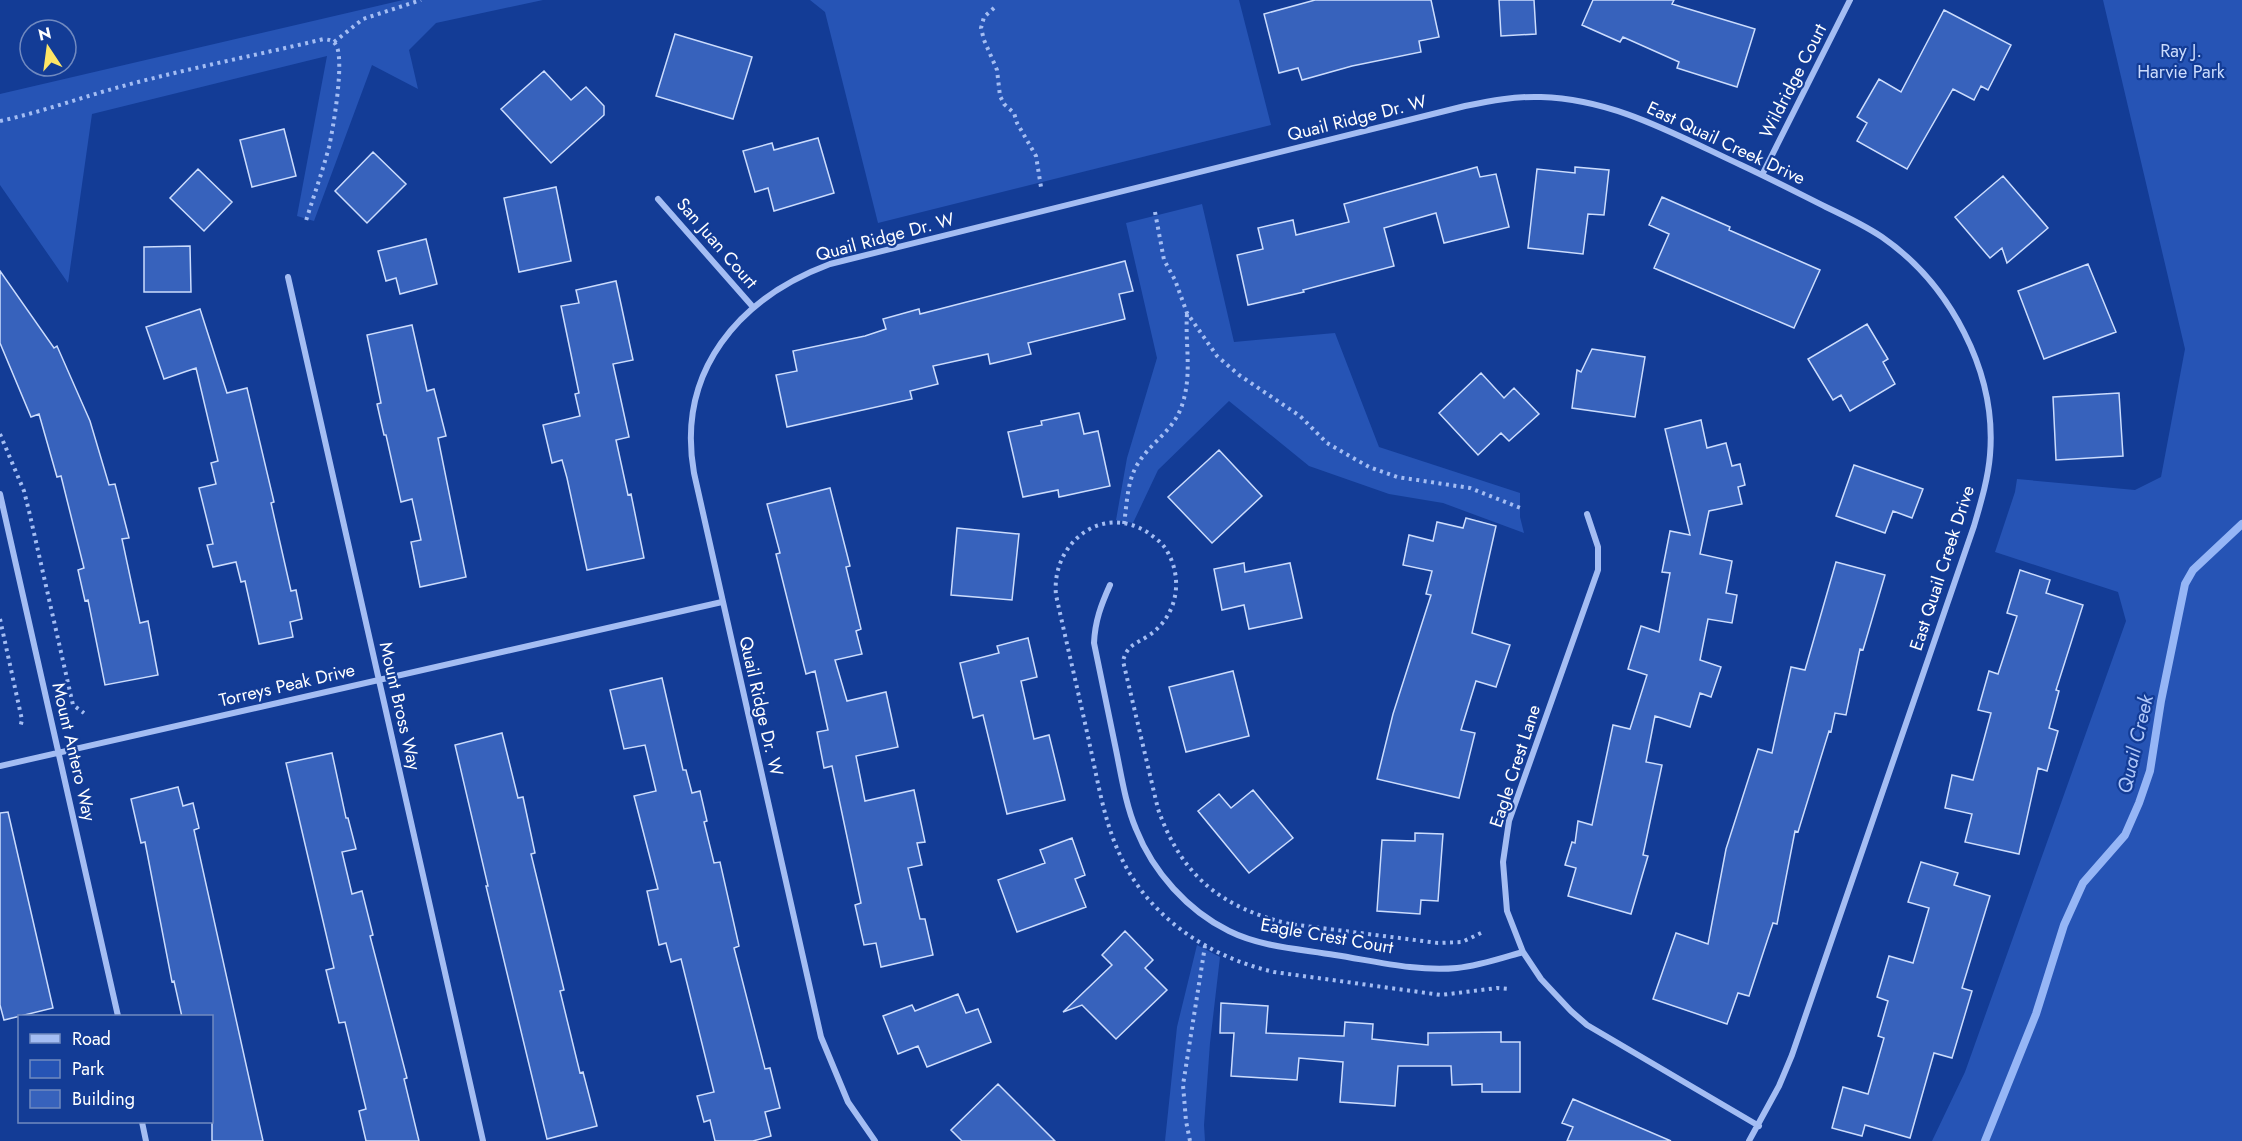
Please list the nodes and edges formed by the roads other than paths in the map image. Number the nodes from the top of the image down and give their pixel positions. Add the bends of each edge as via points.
1 (1850, 0) edge
2 (1540, 97) joint
3 (1762, 175) junction
4 (658, 199) dead end
5 (288, 277) dead end
6 (753, 307) junction
7 (0, 494) edge
8 (1587, 514) dead end
9 (1110, 585) dead end
10 (722, 602) junction
11 (378, 680) junction
12 (58, 753) junction
13 (0, 766) edge
14 (1523, 952) junction
15 (118, 1015) edge
16 (142, 1123) edge
17 (1759, 1126) junction
18 (146, 1141) edge
19 (483, 1141) edge
20 (875, 1141) edge
21 (1749, 1141) edge

1 - 3 street, Wildridge Court
2 - 3 street, East Quail Creek Drive via 1622,111
2 - 6 street, Quail Ridge Dr. W via 1465,106 830,264 802,275
3 - 17 street, East Quail Creek Drive via 1870,229 1900,252 1936,289 1973,352 1988,406 1990,453 1966,548 1792,1055
4 - 6 street, San Juan Court
5 - 11 street, Mount Bross Way
6 - 10 street, Quail Ridge Dr. W via 713,355 700,384 691,426 693,465
7 - 12 street, Mount Antero Way
8 - 14 street, Eagle Crest Lane via 1598,547 1598,570 1514,805 1506,840 1505,898
9 - 14 street, Eagle Crest Court via 1095,624 1094,643 1127,801 1144,847 1186,902 1216,923 1246,937 1369,960 1458,968
10 - 11 street, Torreys Peak Drive
10 - 20 street, Quail Ridge Dr. W via 821,1037 848,1102
11 - 12 street, Torreys Peak Drive
11 - 19 street, Mount Bross Way
12 - 13 street, Torreys Peak Drive
12 - 15 street, Mount Antero Way
14 - 17 street, Eagle Crest Lane via 1556,996 1587,1025
16 - 18 street
17 - 21 street, East Quail Creek Drive

